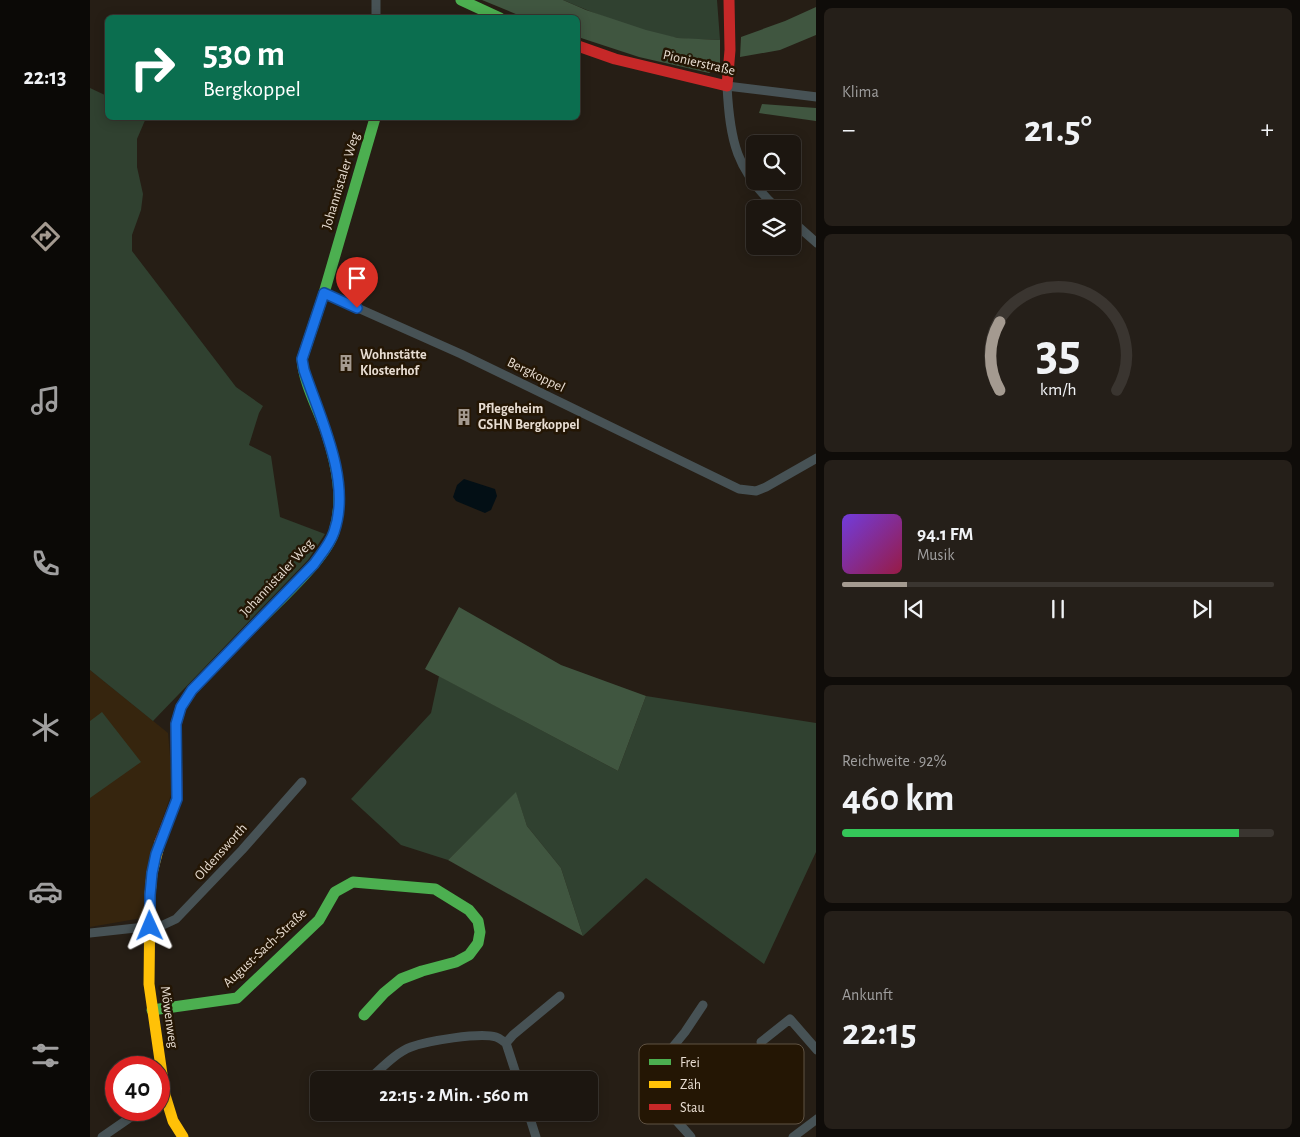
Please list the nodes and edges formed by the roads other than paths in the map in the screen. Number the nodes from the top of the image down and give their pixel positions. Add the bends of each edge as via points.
1 (376, 0) edge
2 (461, 0) edge
3 (729, 0) edge
4 (376, 15) edge
5 (494, 15) edge
6 (580, 47) edge
7 (728, 86) junction
8 (816, 97) edge
9 (374, 120) edge
10 (769, 200) edge
11 (801, 229) edge
12 (816, 243) edge
13 (324, 293) junction
14 (816, 458) edge
15 (302, 782) dead end
16 (150, 926) junction
17 (90, 934) edge
18 (560, 996) dead end
19 (703, 1005) dead end
20 (152, 1010) junction
21 (364, 1015) dead end
22 (761, 1042) dead end
23 (506, 1043) junction
24 (675, 1044) edge
25 (816, 1050) edge
26 (157, 1056) edge
27 (379, 1071) edge
28 (515, 1071) edge
29 (170, 1114) edge
30 (816, 1119) edge
31 (125, 1121) edge
32 (531, 1121) edge
33 (680, 1124) edge
34 (102, 1137) edge
35 (183, 1137) edge
36 (536, 1137) edge
37 (691, 1137) edge
38 (793, 1137) edge

1 - 4 street
2 - 5 street
3 - 7 street
6 - 7 street, Pionierstraße via 615,59
7 - 8 street, Pionierstraße
7 - 10 street via 733,139 740,162 752,182
9 - 13 street, Johannistaler Weg
11 - 12 street
13 - 14 street, Bergkoppel via 460,354 739,489 756,491 766,487
13 - 16 street, Johannistaler Weg via 302,359 339,478 341,499 334,532 314,564 192,690 181,707 176,724 177,799 156,854 150,895
15 - 16 street, Oldensworth via 176,919
16 - 17 street, Oldensworth
16 - 20 street, Möwenweg
18 - 23 street
19 - 24 street
20 - 21 street, August-Sach-Straße via 237,998 319,920 335,892 353,882 435,889 468,910 478,921 480,932 478,943 469,955 401,979
20 - 26 street, Möwenweg
22 - 25 street via 790,1019
23 - 27 street via 496,1037 481,1035 430,1042 411,1047
23 - 28 street
29 - 35 street, Möwenweg
30 - 38 street
31 - 34 street
32 - 36 street
33 - 37 street

